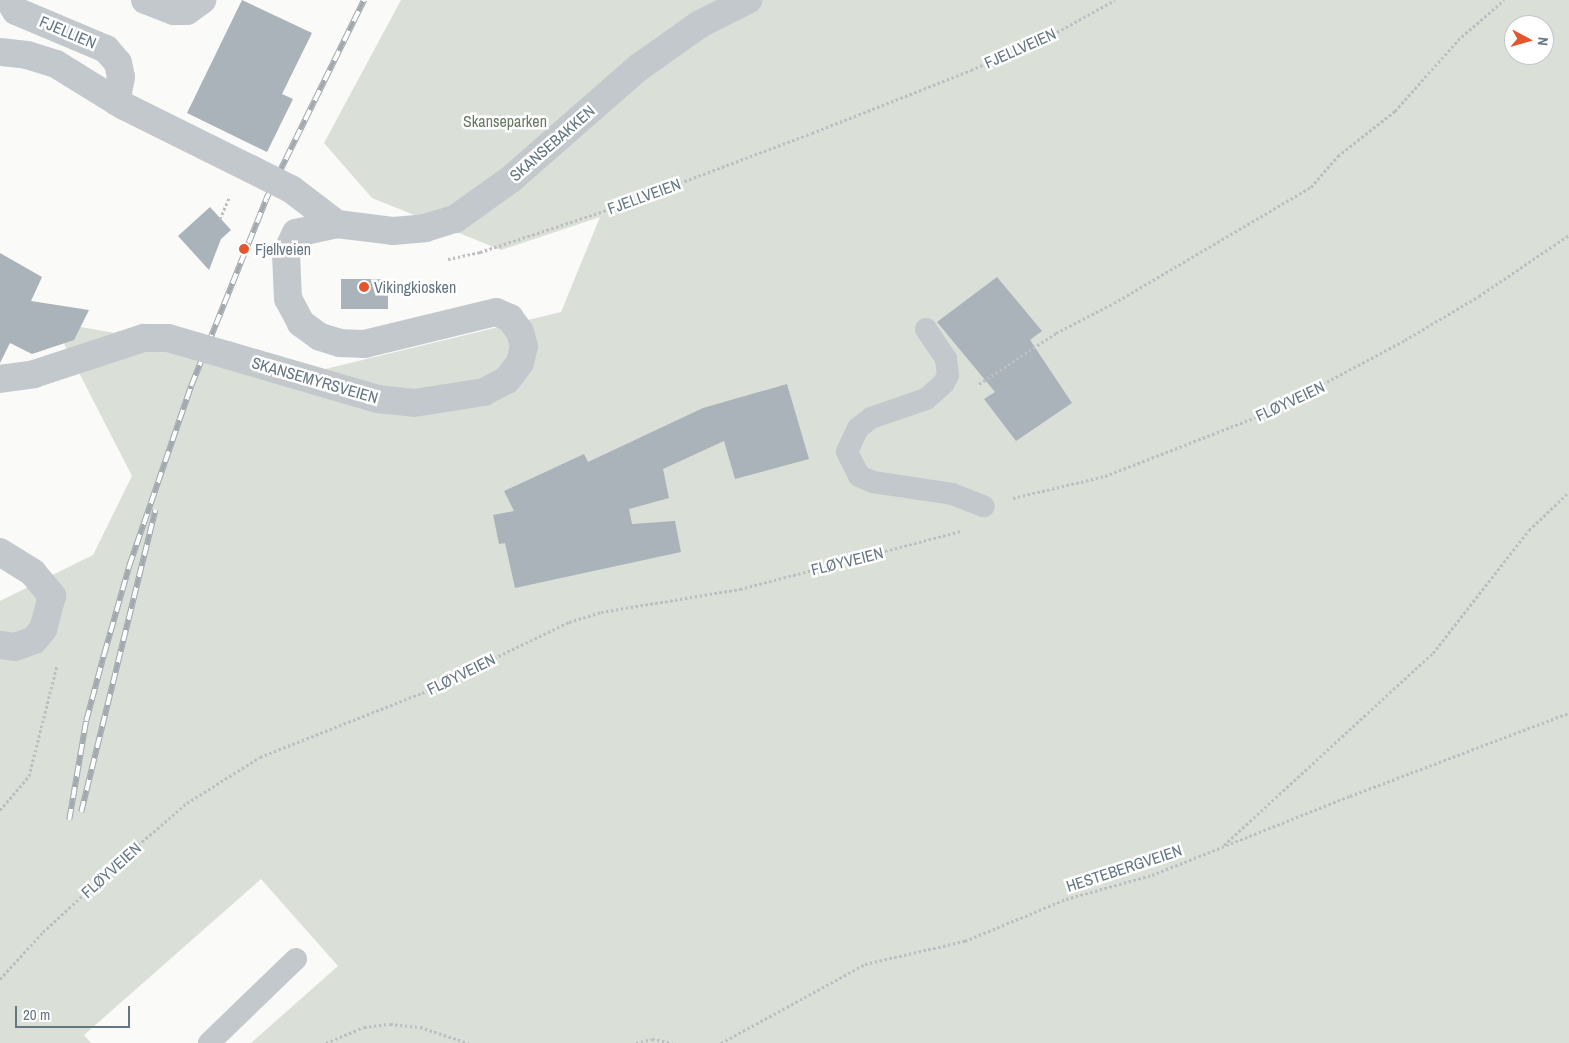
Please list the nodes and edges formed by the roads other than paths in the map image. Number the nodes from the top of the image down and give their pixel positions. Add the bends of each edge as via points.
1 (9, 0) edge
2 (145, 0) edge
3 (202, 0) edge
4 (748, 0) edge
5 (0, 52) edge
6 (116, 102) junction
7 (337, 224) junction
8 (926, 329) dead end
9 (0, 379) edge
10 (984, 506) road end
11 (0, 552) edge
12 (0, 645) edge
13 (296, 959) dead end
14 (209, 1043) edge

1 - 6 street, FJELLIEN via 16,11 106,49 118,63 121,77
2 - 3 street via 174,11 187,11
4 - 7 street, SKANSEBAKKEN via 700,24 638,68 511,179 455,219 425,228 393,231
5 - 6 street via 27,55 56,64
6 - 7 street, bridge via 291,189
7 - 9 street, SKANSEMYRSVEIEN, bridge via 296,233 286,254 288,299 301,323 320,337 340,344 365,344 496,312 510,318 520,332 524,346 520,363 507,380 484,392 414,403 377,399 168,338 144,338 34,374
8 - 10 lane via 946,359 948,375 944,383 926,399 871,418 858,428 847,452 859,476 873,482 952,494
11 - 12 street via 33,573 52,596 43,630 34,640 15,647
13 - 14 lane

